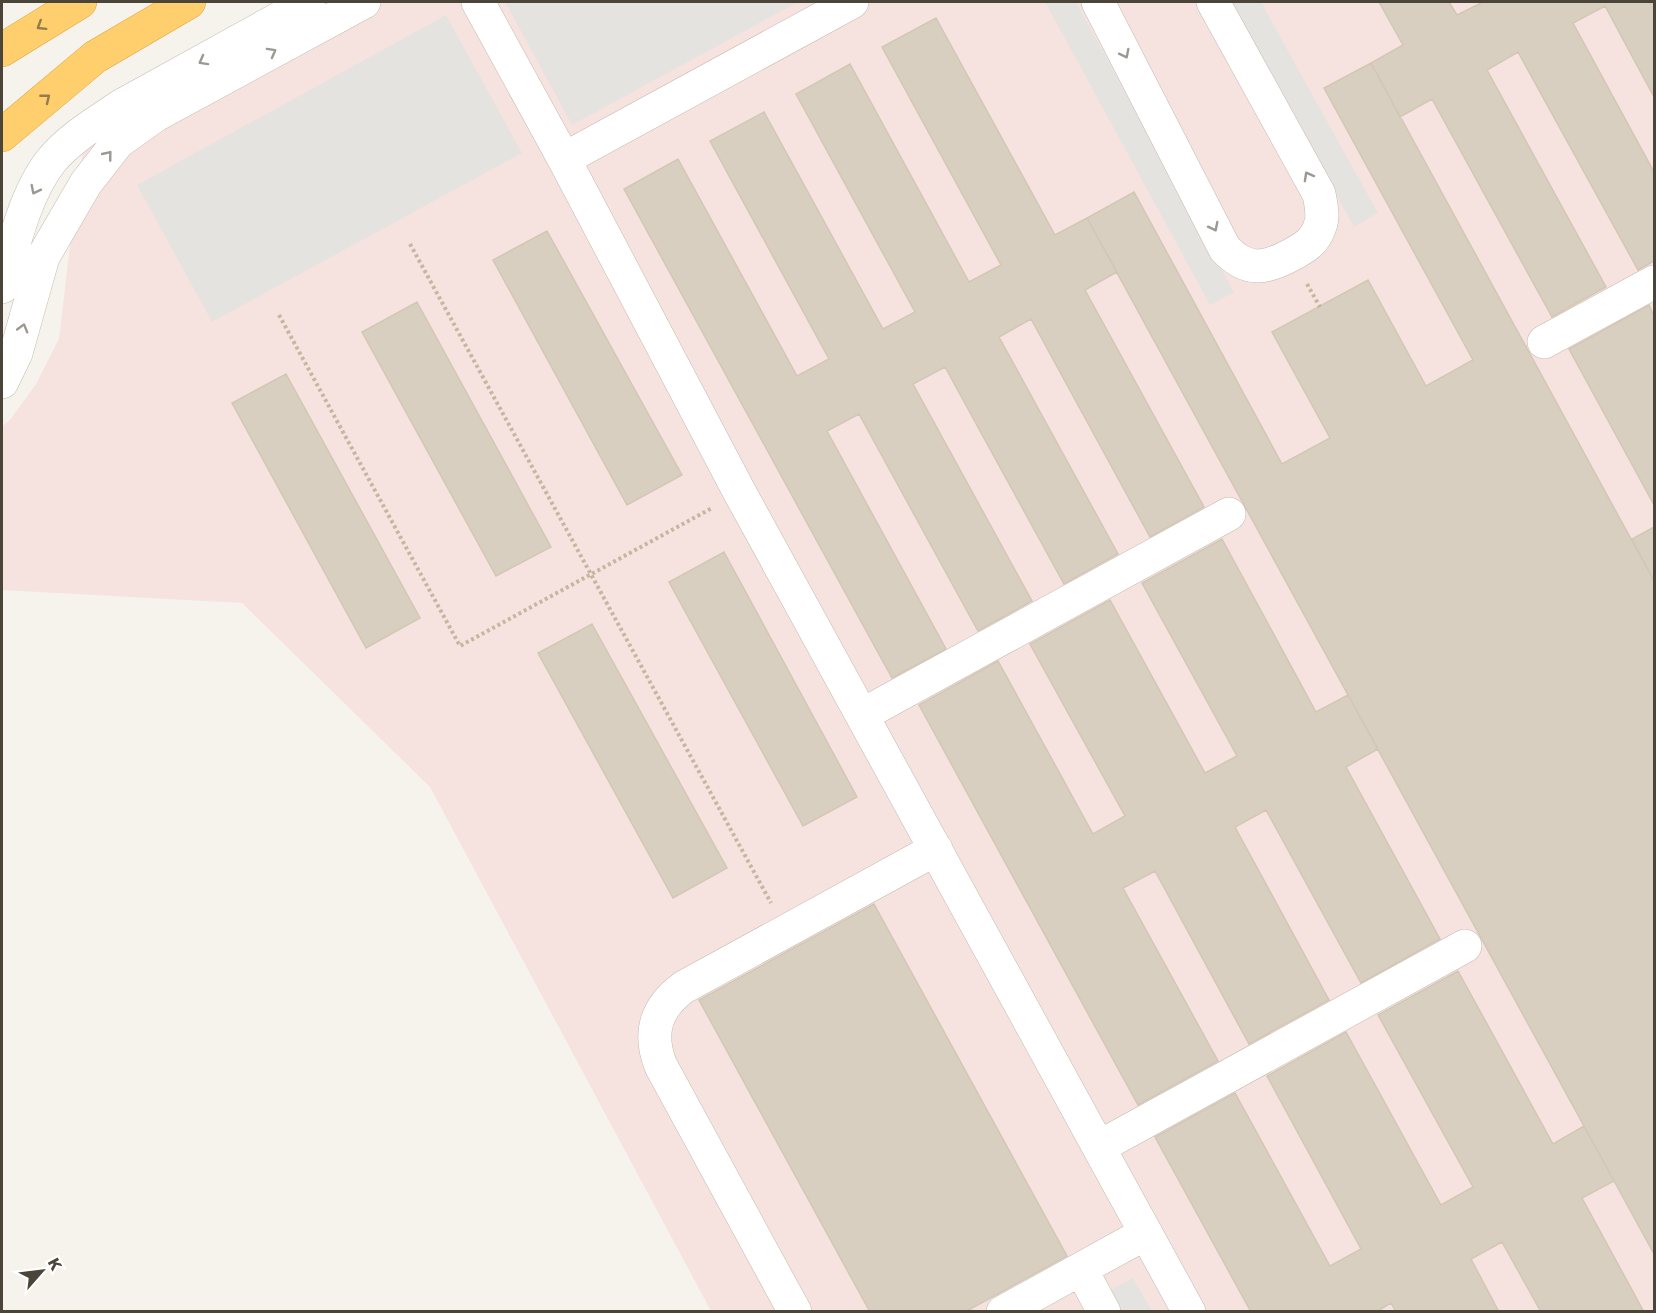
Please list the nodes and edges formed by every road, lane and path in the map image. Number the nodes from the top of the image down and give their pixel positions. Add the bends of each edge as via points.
1 (80, 2) edge
2 (189, 2) edge
3 (309, 2) edge
4 (364, 2) edge
5 (478, 2) edge
6 (852, 2) edge
7 (1098, 2) edge
8 (1213, 2) edge
9 (2, 50) edge
10 (2, 135) edge
11 (564, 159) junction
12 (410, 244) dead end
13 (7, 258) edge
14 (1654, 282) edge
15 (2, 287) edge
16 (279, 315) dead end
17 (1544, 342) dead end
18 (2, 382) edge
19 (741, 493) junction
20 (1229, 514) dead end
21 (591, 575) junction
22 (862, 715) junction
23 (936, 849) junction
24 (786, 932) junction
25 (1465, 946) dead end
26 (1099, 1147) junction
27 (1146, 1233) junction
28 (1081, 1269) junction
29 (795, 1311) edge
30 (1003, 1311) edge
31 (1104, 1311) edge
32 (1189, 1311) edge

1 -> 9 highway
10 -> 2 highway via 95,57
3 -> 13 lane via 121,106 78,137 51,161 33,193
18 -> 4 lane via 16,353 43,257 86,183 118,142 156,115
5 - 11 lane
6 - 11 lane
7 -> 8 lane via 1225,249 1240,262 1268,266 1308,246 1321,226 1322,210 1318,194
11 - 19 lane
12 - 21 path
13 - 15 lane
14 - 17 lane
16 - 21 path via 460,646
19 - 21 path
19 - 22 lane
20 - 22 lane
21 - 24 path
22 - 23 lane
23 - 24 lane
23 - 26 lane
24 - 29 lane via 676,993 658,1017 654,1047
25 - 26 lane
26 - 27 lane
27 - 28 lane
27 - 32 lane
28 - 30 lane
28 - 31 lane

